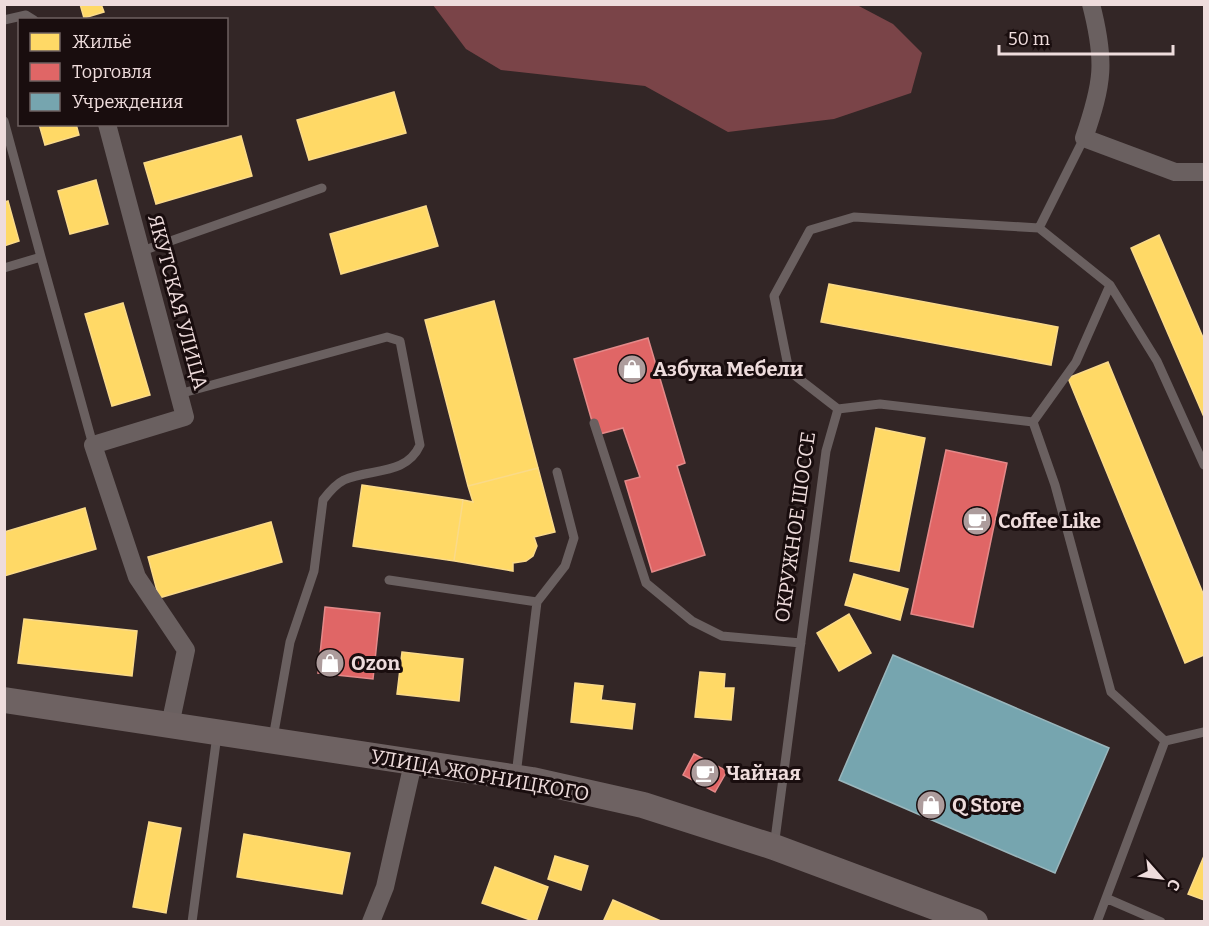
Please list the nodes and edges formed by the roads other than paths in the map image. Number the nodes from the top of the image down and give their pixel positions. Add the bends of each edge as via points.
1 (1091, 4) edge
2 (31, 18) edge
3 (4, 20) edge
4 (4, 121) edge
5 (108, 126) edge
6 (1084, 138) junction
7 (1204, 172) edge
8 (322, 188) dead end
9 (1039, 228) junction
10 (142, 252) junction
11 (41, 257) junction
12 (4, 268) edge
13 (1110, 285) junction
14 (179, 394) junction
15 (838, 409) junction
16 (1033, 422) junction
17 (594, 423) dead end
18 (93, 445) junction
19 (1204, 465) edge
20 (557, 472) dead end
21 (389, 580) dead end
22 (537, 602) junction
23 (801, 643) junction
24 (4, 700) edge
25 (170, 726) junction
26 (1204, 732) edge
27 (218, 733) junction
28 (272, 741) junction
29 (1165, 741) junction
30 (413, 763) junction
31 (516, 777) junction
32 (774, 847) junction
33 (1108, 899) junction
34 (192, 921) edge
35 (371, 921) edge
36 (975, 921) edge
37 (1097, 921) edge
38 (1161, 921) edge

1 - 6 street via 1101,45 1099,94
2 - 3 lane via 26,15
4 - 11 lane
5 - 10 street, ЯКУТСКАЯ УЛИЦА
6 - 7 street via 1175,172
6 - 9 lane
8 - 10 lane
9 - 13 lane
9 - 15 lane via 854,217 810,230 774,296 789,371
10 - 14 street, ЯКУТСКАЯ УЛИЦА
11 - 12 lane
11 - 18 lane
13 - 16 lane via 1076,362
13 - 19 lane via 1157,361
14 - 18 street, ЯКУТСКАЯ УЛИЦА via 186,417
14 - 28 lane via 387,337 400,341 420,445 415,456 403,465 344,480 323,500 314,571 290,642
15 - 16 lane via 880,404
15 - 23 lane, ОКРУЖНОЕ ШОССЕ via 826,451
16 - 29 lane via 1055,485 1111,692
17 - 23 lane via 646,583 692,621 722,636
18 - 25 street via 136,577 186,650
20 - 22 lane via 574,538 564,566
21 - 22 lane
22 - 31 lane
23 - 32 lane, ОКРУЖНОЕ ШОССЕ
24 - 25 main road, УЛИЦА ЖОРНИЦКОГО
25 - 27 main road, УЛИЦА ЖОРНИЦКОГО
26 - 29 lane
27 - 28 main road, УЛИЦА ЖОРНИЦКОГО
27 - 34 lane
28 - 30 main road, УЛИЦА ЖОРНИЦКОГО
29 - 33 lane
30 - 31 main road, УЛИЦА ЖОРНИЦКОГО
30 - 35 street via 385,887
31 - 32 main road, УЛИЦА ЖОРНИЦКОГО via 643,805
32 - 36 main road, УЛИЦА ЖОРНИЦКОГО
33 - 37 lane
33 - 38 lane

